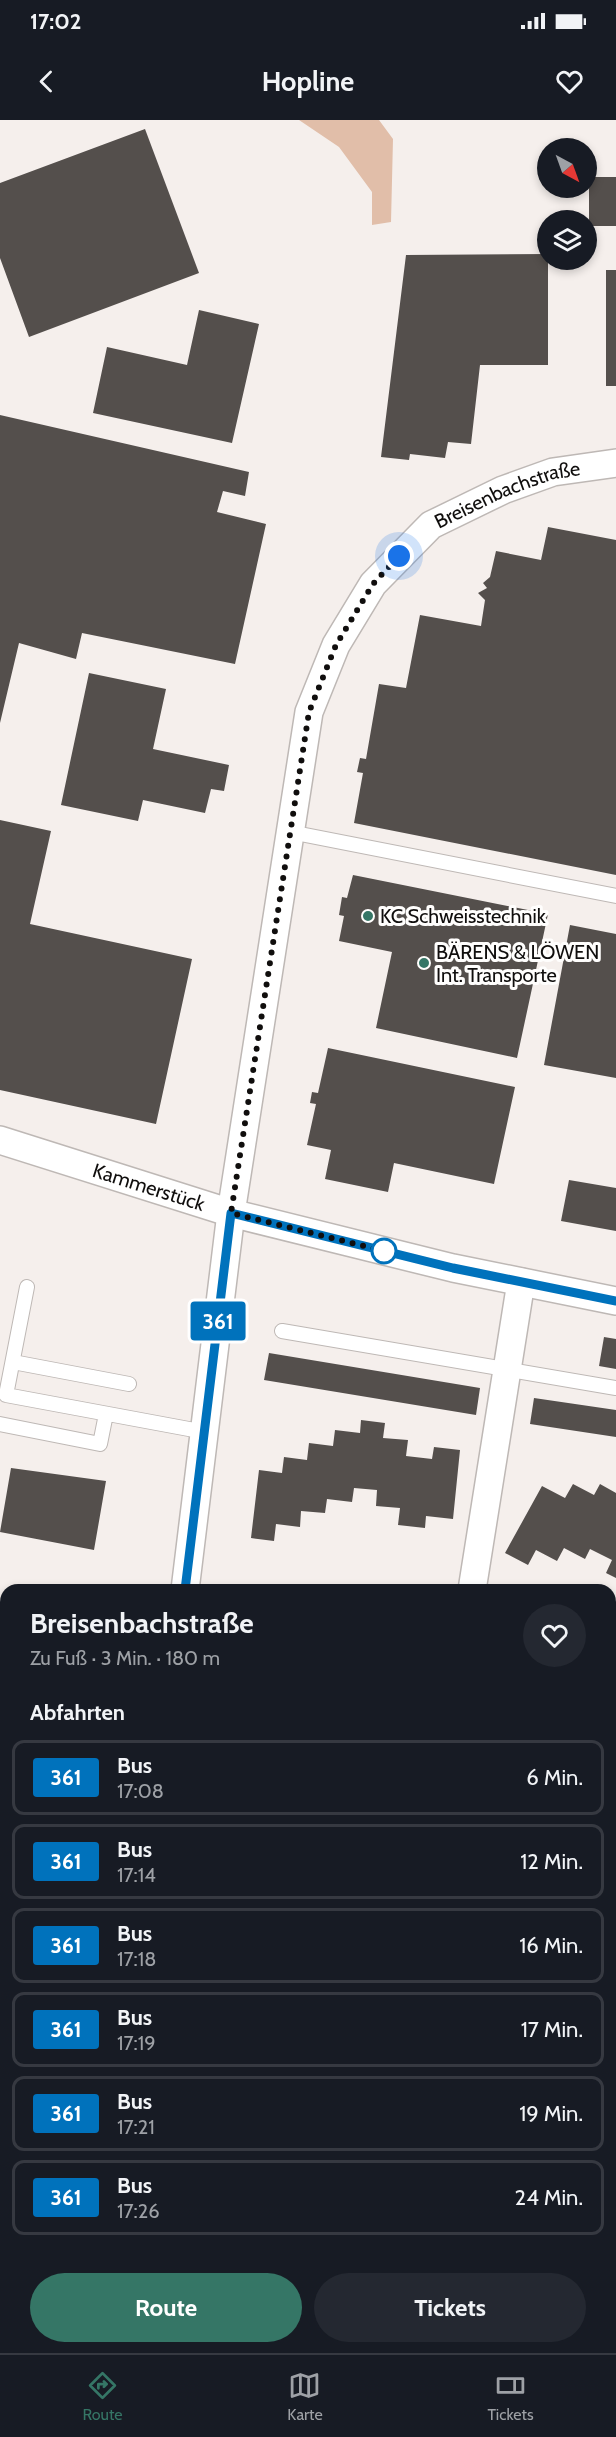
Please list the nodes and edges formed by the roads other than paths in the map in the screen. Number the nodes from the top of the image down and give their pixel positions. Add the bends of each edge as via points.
1 (616, 463) edge
2 (290, 832) junction
3 (616, 896) edge
4 (0, 1140) edge
5 (231, 1213) junction
6 (522, 1282) junction
7 (27, 1287) dead end
8 (616, 1301) edge
9 (282, 1331) dead end
10 (13, 1362) junction
11 (507, 1370) junction
12 (129, 1384) dead end
13 (616, 1388) edge
14 (106, 1414) junction
15 (0, 1424) edge
16 (205, 1432) junction
17 (186, 1584) edge
18 (473, 1584) edge

1 - 2 street, Breisenbachstraße via 554,472 454,512 431,525 373,584 336,645 309,712
2 - 3 lane
2 - 5 street, Breisenbachstraße
4 - 5 street, Kammerstück
5 - 6 street, Kammerstück
5 - 16 street, Breisenbachstraße
6 - 8 street, Kammerstück
6 - 11 street
7 - 10 lane
9 - 11 lane
10 - 12 lane
10 - 14 lane via 6,1395
11 - 13 lane
11 - 18 street
14 - 15 lane via 100,1444
14 - 16 lane
16 - 17 street, Breisenbachstraße

